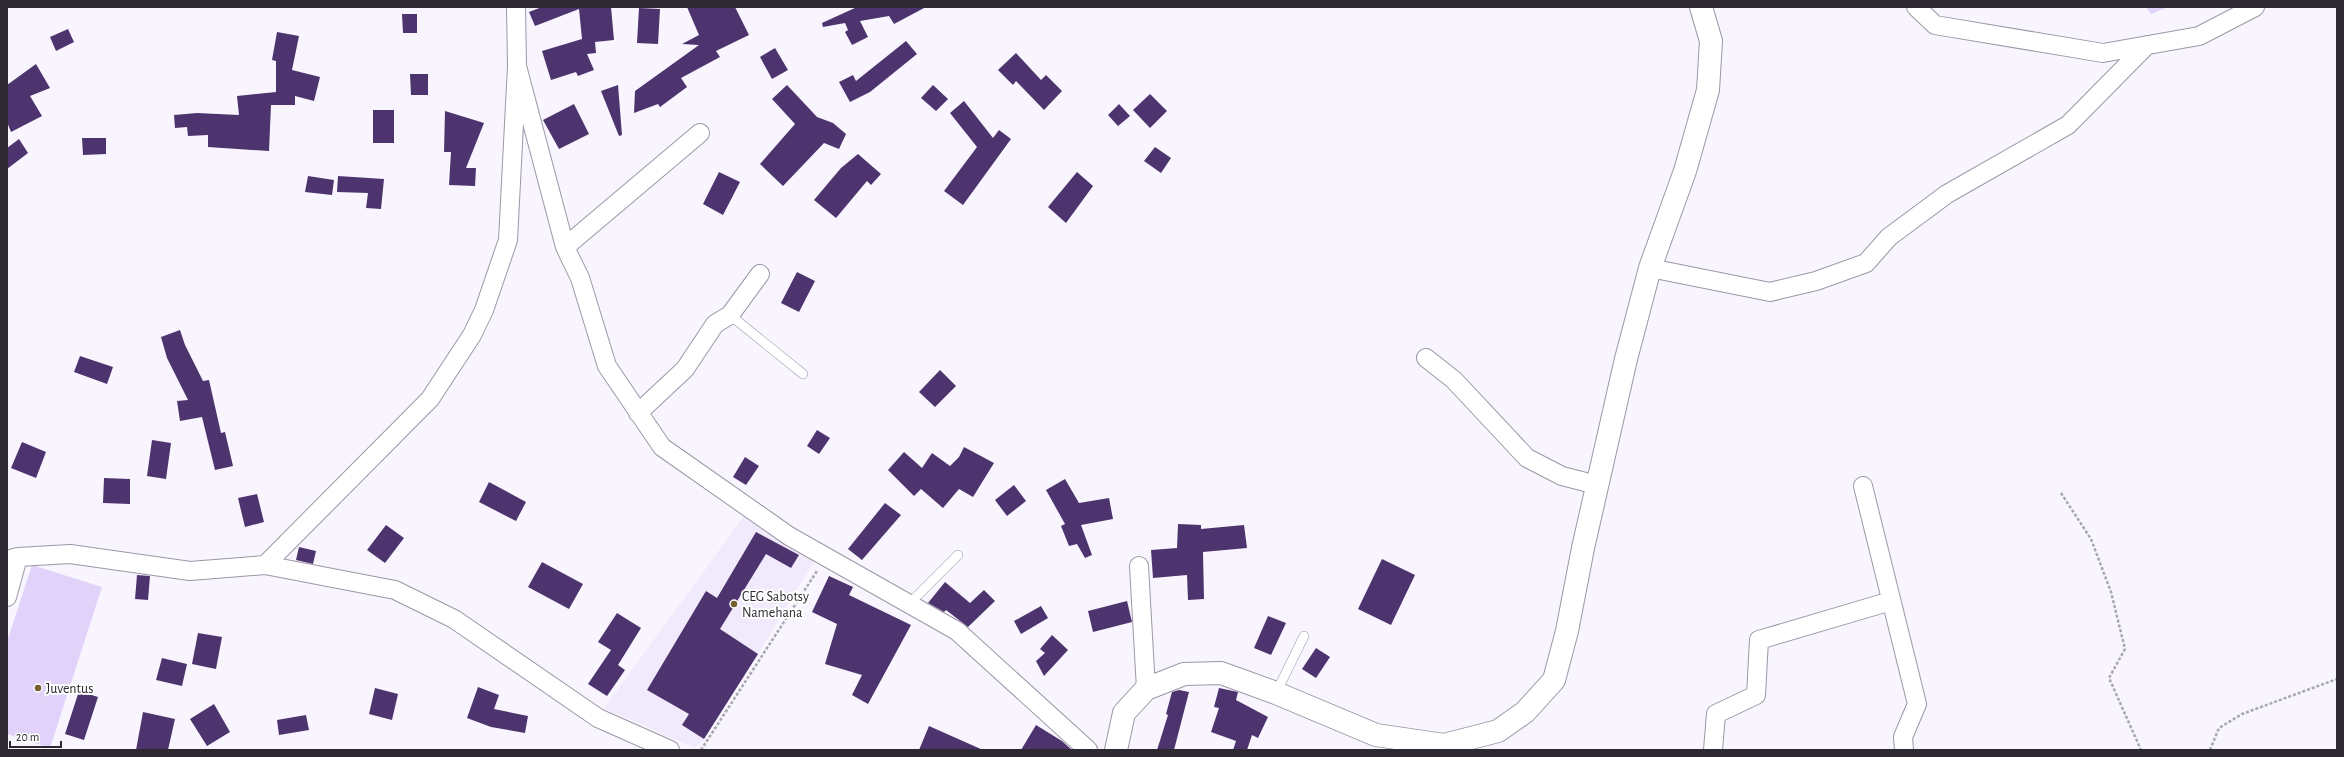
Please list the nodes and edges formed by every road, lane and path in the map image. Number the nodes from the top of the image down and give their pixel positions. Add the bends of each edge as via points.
1 (516, 7) edge
2 (1701, 7) edge
3 (1916, 7) edge
4 (2255, 7) edge
5 (2147, 45) junction
6 (517, 66) junction
7 (700, 133) dead end
8 (565, 247) junction
9 (1650, 268) junction
10 (760, 274) dead end
11 (730, 316) junction
12 (1426, 358) dead end
13 (804, 374) dead end
14 (638, 413) junction
15 (1597, 485) junction
16 (1863, 486) dead end
17 (2061, 493) dead end
18 (958, 556) dead end
19 (825, 557) junction
20 (12, 558) edge
21 (265, 565) junction
22 (1139, 566) dead end
23 (7, 597) edge
24 (1892, 601) junction
25 (909, 604) junction
26 (1304, 636) dead end
27 (2337, 679) edge
28 (1146, 689) junction
29 (1276, 693) junction
30 (670, 750) edge
31 (701, 750) edge
32 (1088, 750) edge
33 (1116, 750) edge
34 (1713, 750) edge
35 (1904, 750) edge
36 (2141, 750) edge
37 (2210, 750) edge

1 - 6 street
2 - 9 main road via 1711,41 1708,90 1685,171
3 - 5 street via 1935,24 2103,53
4 - 5 street via 2199,36
5 - 9 street via 2068,125 1947,194 1889,237 1866,263 1816,281 1770,292
6 - 8 street
6 - 21 street via 508,240 484,310 472,335 430,399
7 - 8 street
8 - 14 street via 580,278 606,366
9 - 15 main road
10 - 11 street
11 - 13 lane
11 - 14 street via 715,324 685,369
12 - 15 street via 1454,380 1527,458 1562,476
14 - 19 street via 662,447 789,536
15 - 29 main road via 1568,630 1554,680 1525,712 1498,731 1444,745 1376,735
16 - 24 street
17 - 36 path via 2091,539 2111,592 2125,649 2109,678
18 - 25 lane
19 - 25 street
19 - 31 path
20 - 21 street via 70,554 190,571
20 - 23 street
21 - 30 street via 395,590 454,620 598,718
22 - 28 street
24 - 34 street via 1759,640 1756,695 1716,714
24 - 35 street via 1917,704 1903,737
25 - 32 street via 957,631
26 - 29 lane
27 - 37 path via 2242,714 2219,728
28 - 29 main road via 1184,674 1220,673
28 - 33 main road via 1124,713

